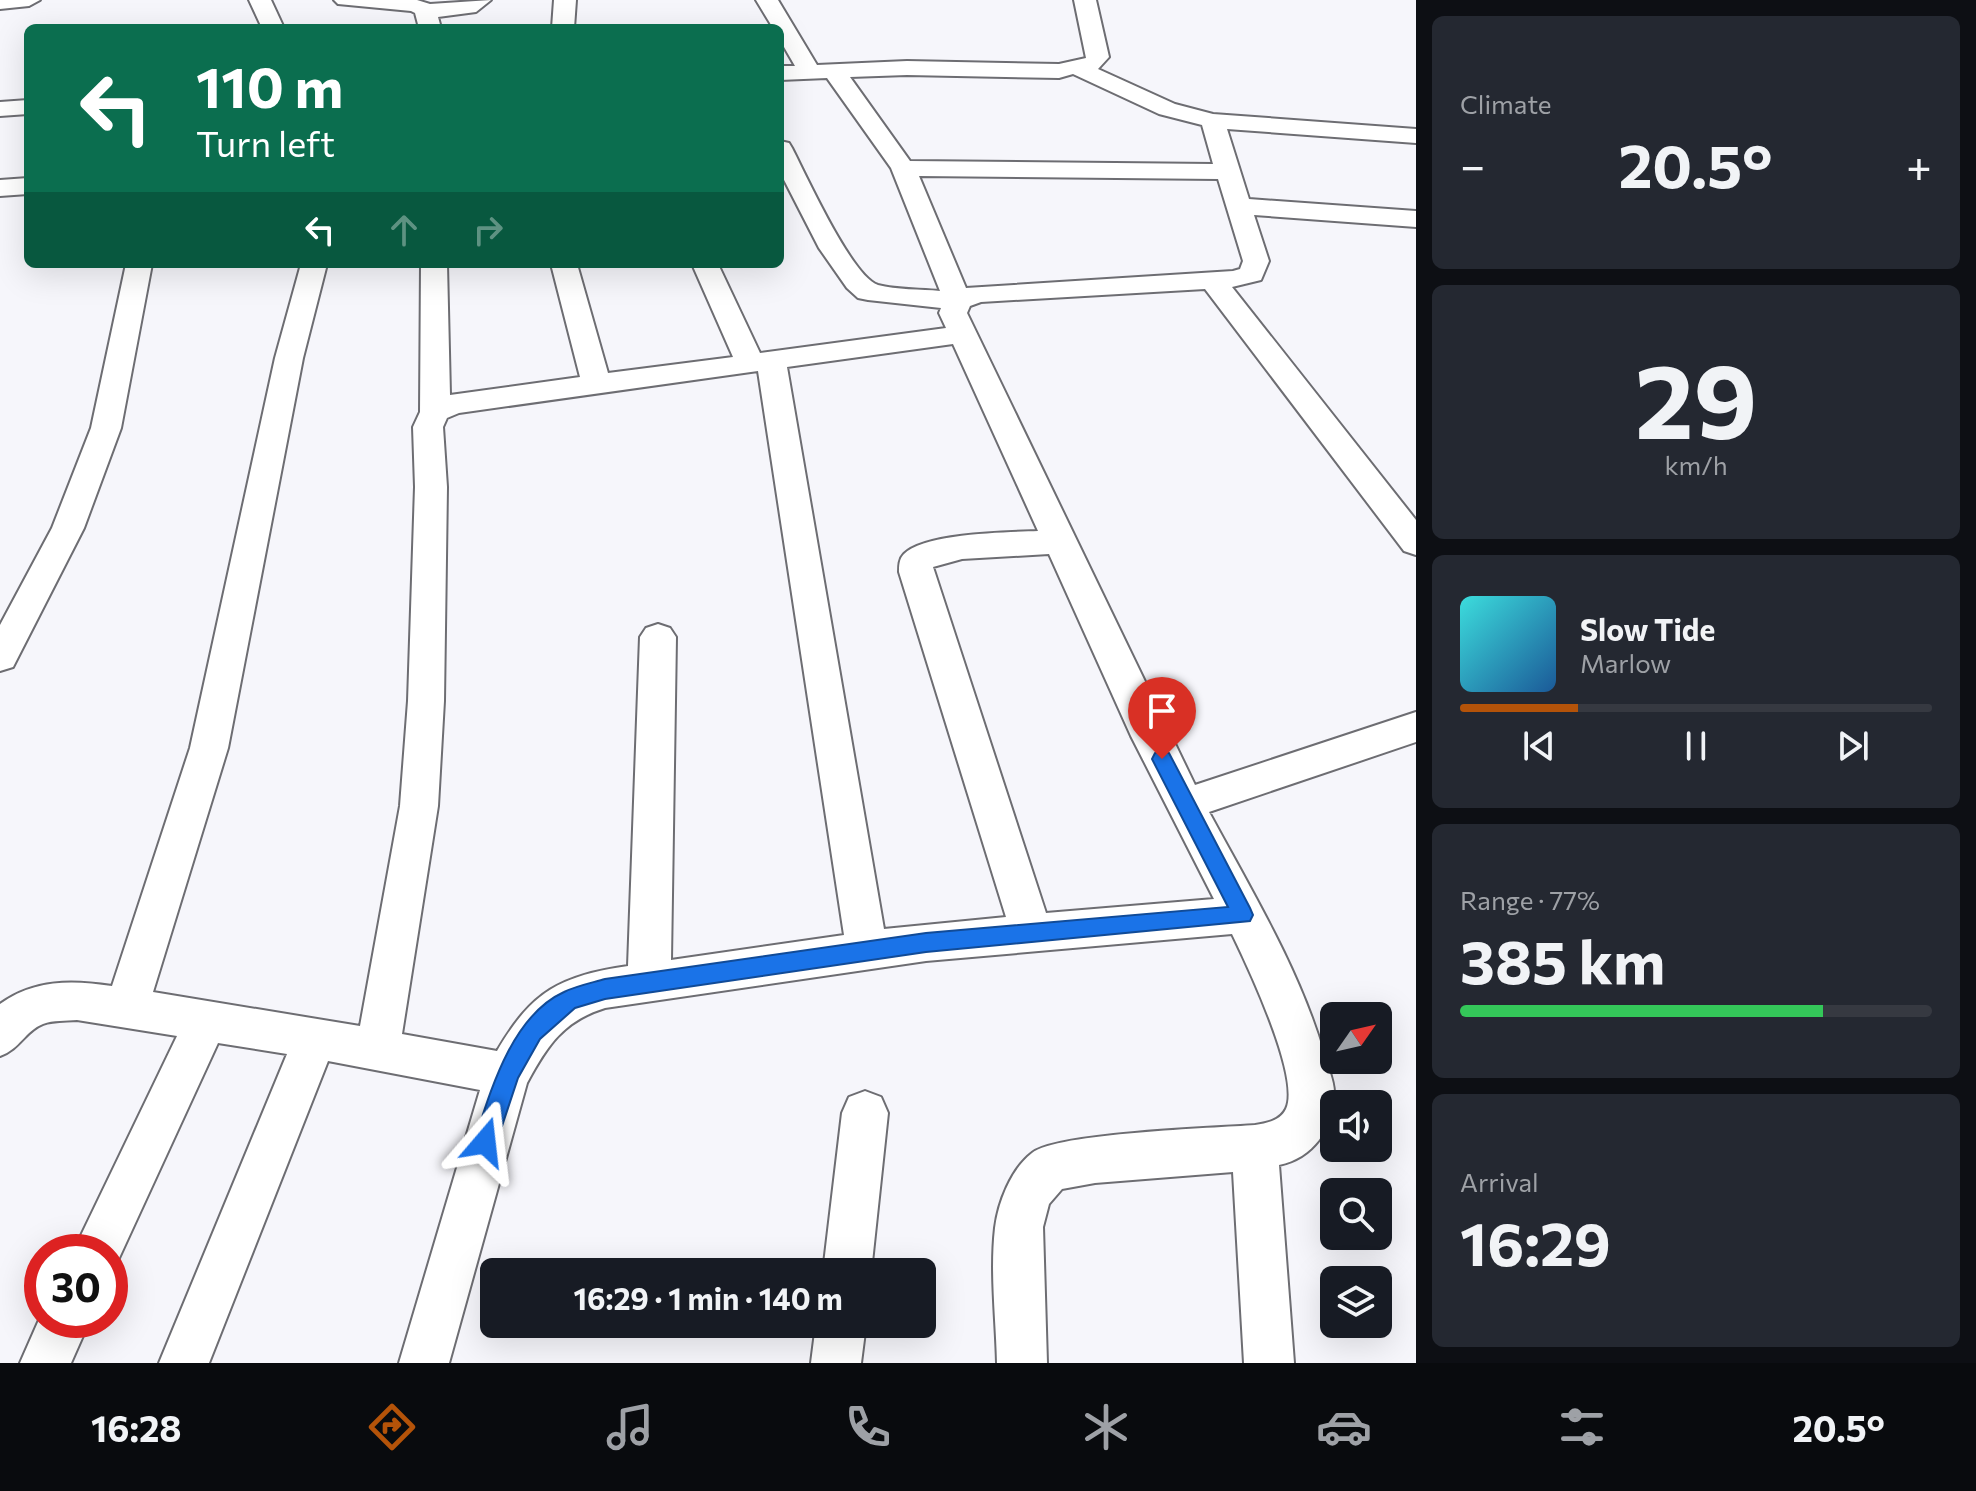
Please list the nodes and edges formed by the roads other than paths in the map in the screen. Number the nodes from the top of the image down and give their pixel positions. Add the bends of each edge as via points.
1 (29, 0) edge
2 (260, 0) edge
3 (345, 0) edge
4 (480, 0) edge
5 (565, 0) edge
6 (767, 0) edge
7 (1085, 0) edge
8 (0, 3) edge
9 (427, 19) edge
10 (271, 24) edge
11 (563, 24) edge
12 (1080, 69) junction
13 (822, 71) junction
14 (784, 73) edge
15 (24, 107) edge
16 (0, 109) edge
17 (1212, 121) junction
18 (1416, 136) edge
19 (784, 155) edge
20 (903, 168) junction
21 (24, 186) edge
22 (0, 188) edge
23 (1232, 189) junction
24 (1416, 219) edge
25 (138, 268) edge
26 (313, 268) edge
27 (434, 268) edge
28 (565, 268) edge
29 (707, 268) edge
30 (1212, 280) junction
31 (960, 318) junction
32 (761, 362) junction
33 (596, 384) junction
34 (435, 412) junction
35 (1061, 542) junction
36 (1416, 543) edge
37 (15, 604) edge
38 (658, 637) dead end
39 (0, 658) edge
40 (1416, 727) edge
41 (1185, 804) junction
42 (1243, 915) junction
43 (1032, 933) junction
44 (867, 951) junction
45 (649, 982) junction
46 (127, 1007) junction
47 (207, 1020) junction
48 (0, 1036) edge
49 (315, 1038) junction
50 (378, 1049) junction
51 (508, 1074) junction
52 (865, 1113) dead end
53 (1255, 1148) junction
54 (106, 1234) edge
55 (849, 1258) edge
56 (57, 1338) edge
57 (839, 1338) edge
58 (45, 1363) edge
59 (184, 1363) edge
60 (424, 1363) edge
61 (836, 1363) edge
62 (1022, 1363) edge
63 (1269, 1363) edge

1 - 8 street
2 - 10 street
3 - 9 street via 408,3
4 - 9 street
5 - 11 street
6 - 13 street
7 - 12 street via 1098,57
12 - 13 street
12 - 17 street via 1167,109
13 - 14 street
13 - 20 street
15 - 16 street
17 - 18 street
17 - 23 street
19 - 31 street via 859,287
20 - 23 street
20 - 31 street
21 - 22 street
23 - 24 street
23 - 30 street via 1256,261 1251,274
25 - 37 street via 106,428 68,528
26 - 46 street via 289,358 209,748
27 - 34 street
28 - 33 street
29 - 32 street
30 - 31 street via 977,294
30 - 36 street
31 - 32 street
31 - 35 street
32 - 33 street
32 - 44 street
33 - 34 street via 452,404
34 - 50 street via 428,427 431,487 419,806
35 - 41 street
35 - 43 street via 944,550 916,562
37 - 39 street
38 - 45 street
40 - 41 street
41 - 42 street
42 - 43 street
42 - 53 street via 1294,1026 1312,1092 1307,1120 1288,1141
43 - 44 street
44 - 45 street
45 - 51 street via 568,1000 532,1032
46 - 47 street
46 - 48 street via 77,1000 38,1003
47 - 49 street
47 - 54 street
49 - 50 street
49 - 59 street
50 - 51 street
51 - 60 street
52 - 55 street
53 - 62 street via 1049,1168 1029,1192 1019,1227
53 - 63 street
56 - 58 street
57 - 61 street

